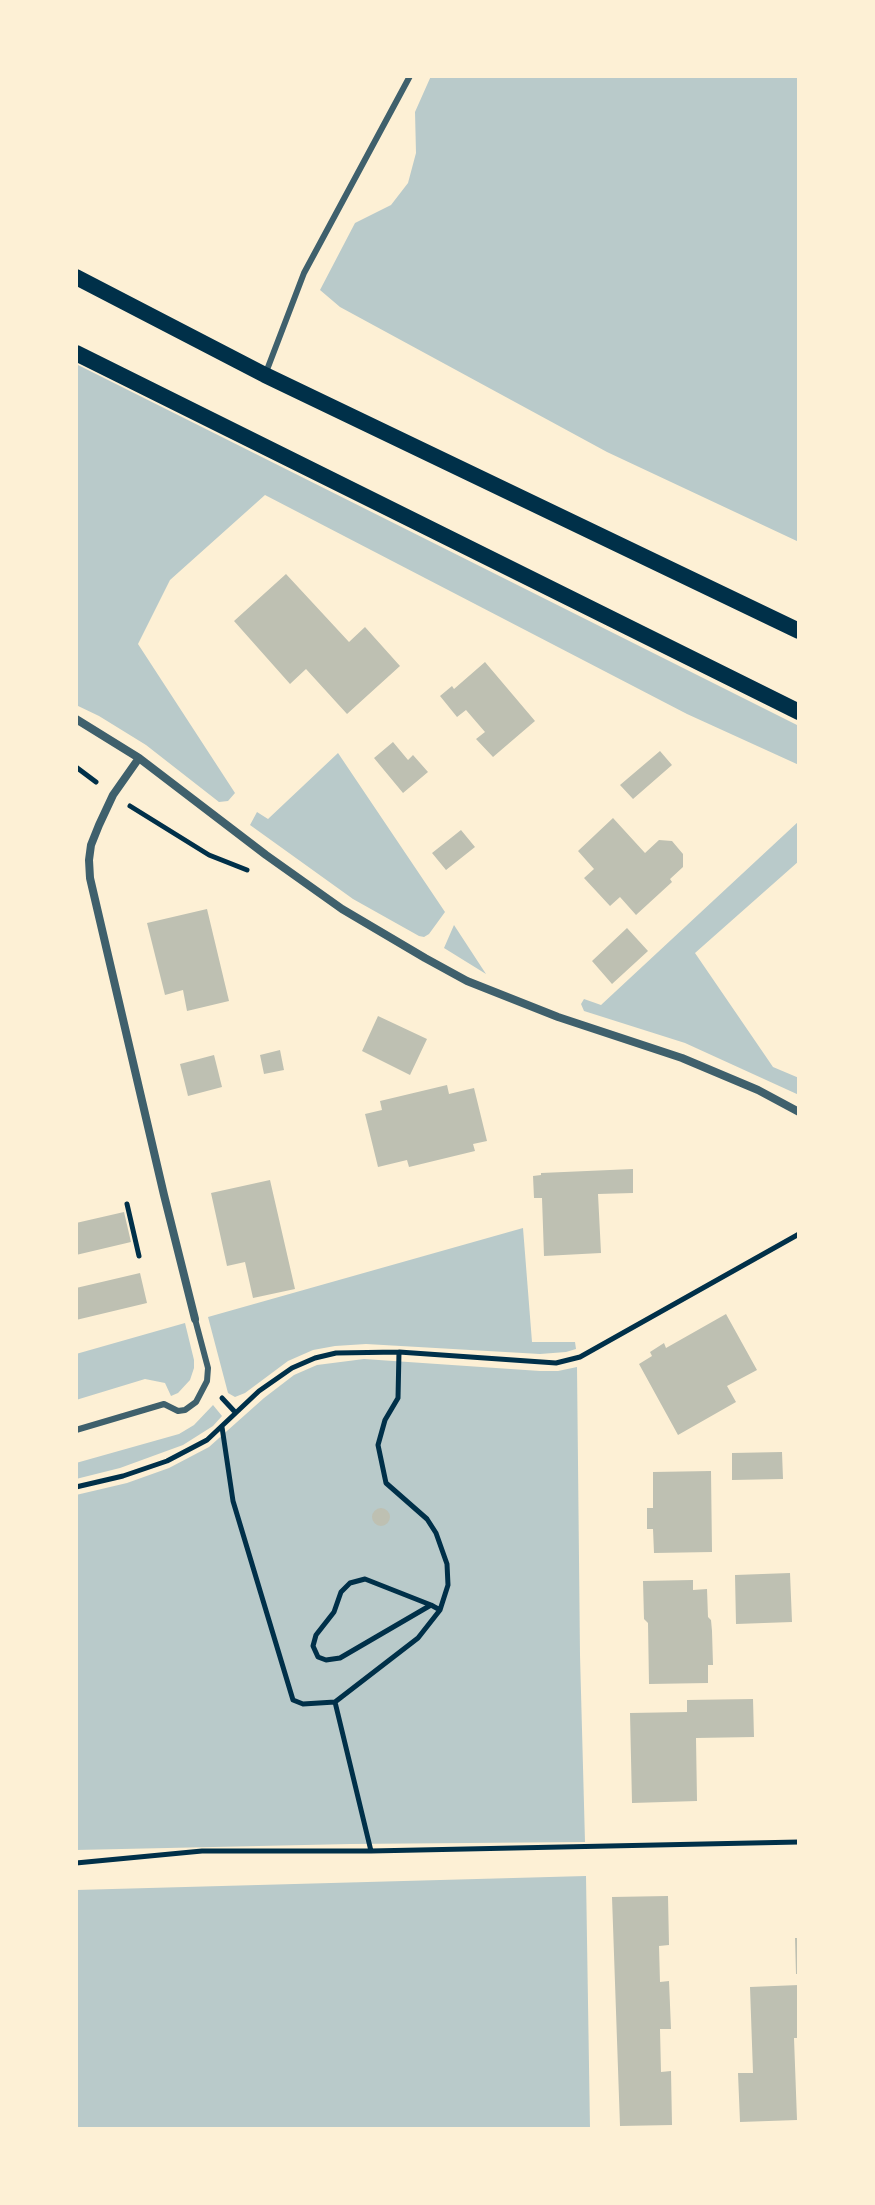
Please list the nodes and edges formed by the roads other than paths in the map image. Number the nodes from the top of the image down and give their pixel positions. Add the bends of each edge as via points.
1 (410, 76) edge
2 (76, 277) edge
3 (76, 353) edge
4 (265, 375) junction
5 (799, 631) edge
6 (799, 712) edge
7 (76, 719) edge
8 (139, 758) junction
9 (799, 1112) edge
10 (195, 1319) joint
11 (76, 1430) edge

1 - 4 lane via 304,273
2 - 4 main road
3 - 6 main road
4 - 5 main road
7 - 8 street
8 - 9 street via 342,909 467,981 682,1058
8 - 10 street via 99,825 91,845 90,878
10 - 11 lane via 208,1368 196,1402 178,1411 164,1404

